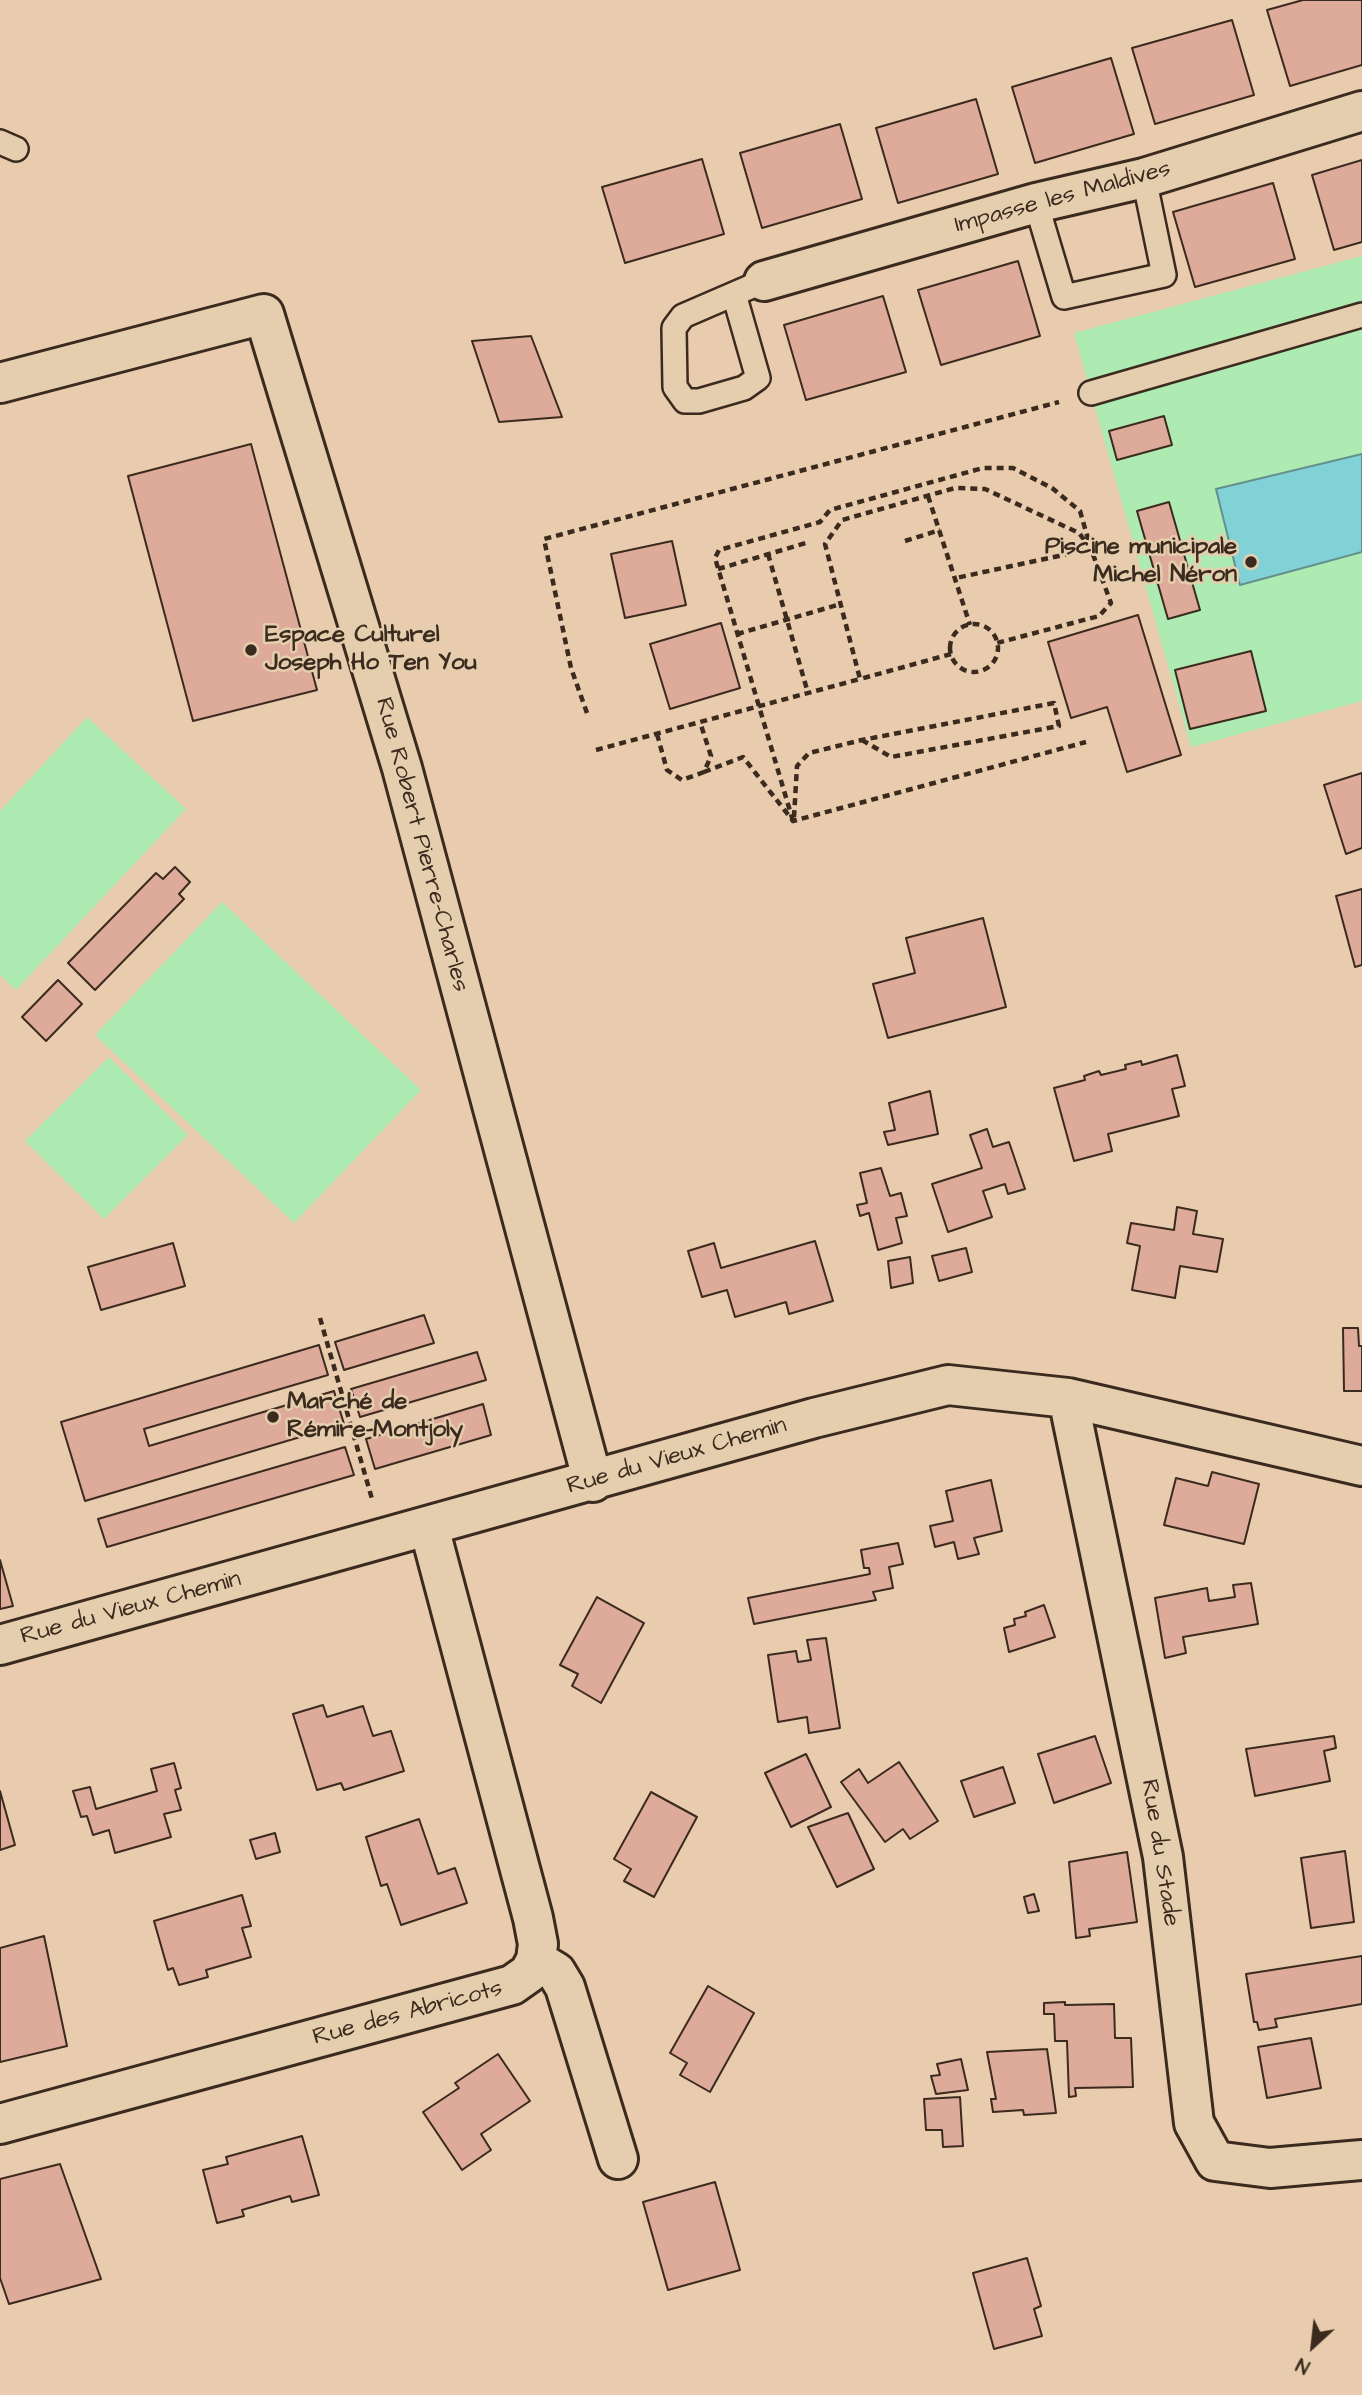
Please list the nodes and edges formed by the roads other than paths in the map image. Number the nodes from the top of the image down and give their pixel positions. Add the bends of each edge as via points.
1 (1362, 111) edge
2 (1144, 178) junction
3 (1036, 203) junction
4 (749, 288) junction
5 (1362, 315) edge
6 (0, 383) edge
7 (1091, 393) road end
8 (1068, 1398) junction
9 (1362, 1466) edge
10 (593, 1482) junction
11 (429, 1527) junction
12 (0, 1645) edge
13 (536, 1960) junction
14 (0, 2124) edge
15 (618, 2160) dead end
16 (1362, 2160) edge

1 - 2 street, Impasse les Maldives
2 - 3 street, Impasse les Maldives
2 - 3 lane via 1164,275 1064,297
3 - 4 street, Impasse les Maldives
4 - 4 lane via 683,316 674,328 675,387 685,401 744,387 758,378
5 - 7 lane
6 - 10 street, Rue Robert Pierre-Charles via 264,314 402,768
8 - 9 street, Rue du Vieux Chemin
8 - 10 street, Rue du Vieux Chemin via 948,1385
8 - 16 street, Rue du Stade via 1163,1857 1194,2123 1215,2161 1269,2168
10 - 11 street, Rue du Vieux Chemin
11 - 12 street, Rue du Vieux Chemin
11 - 13 street via 533,1918
13 - 14 street, Rue des Abricots via 512,1986
13 - 15 street via 556,1972 565,1987

